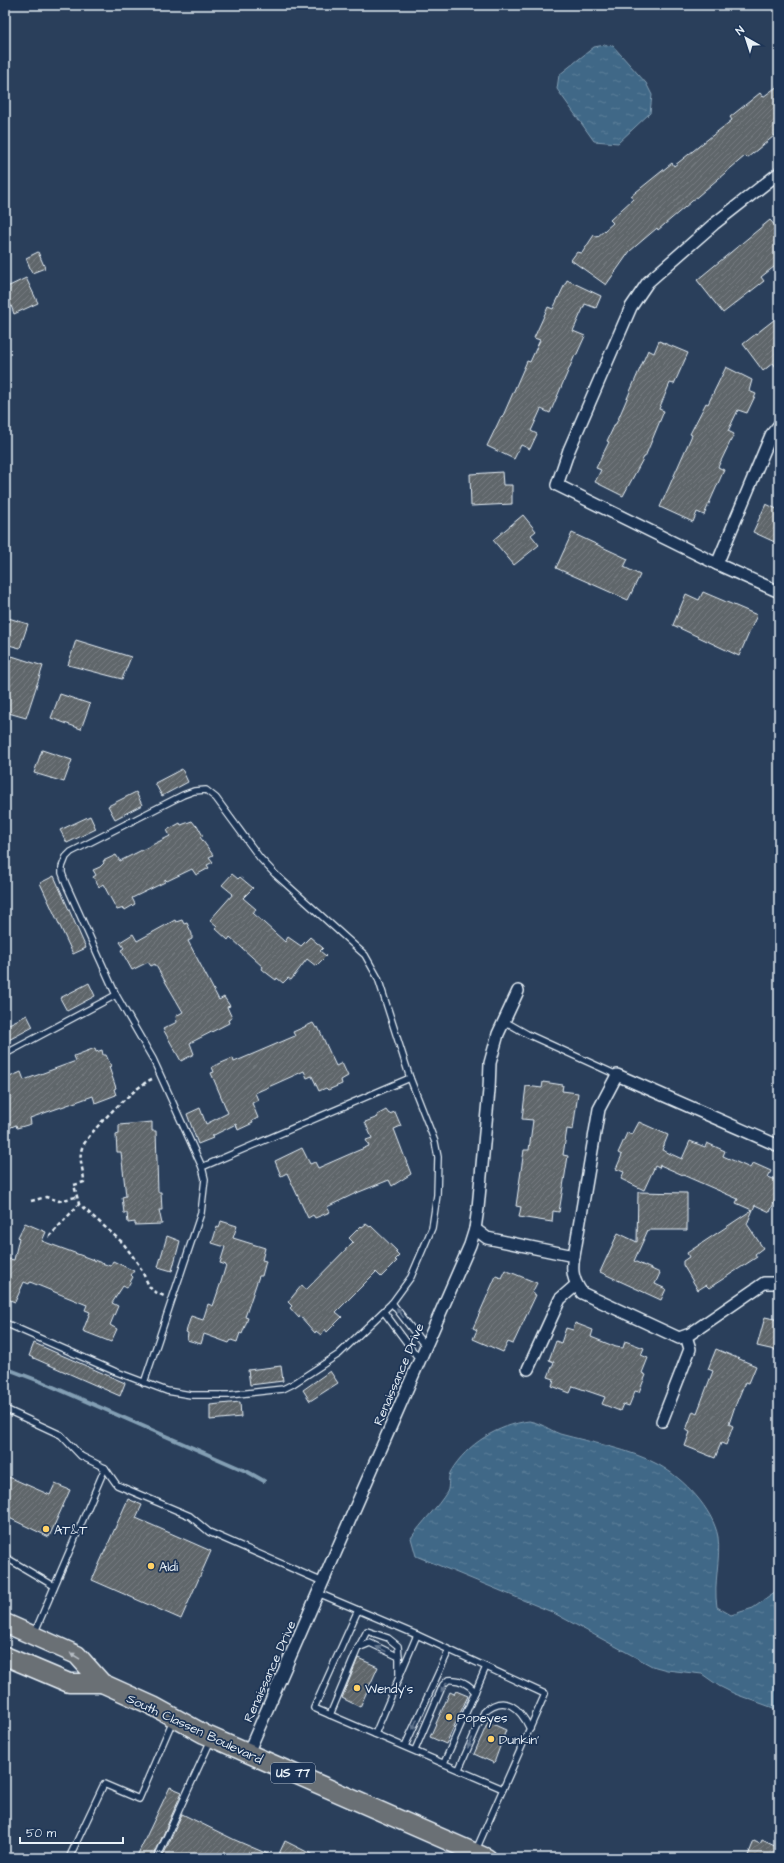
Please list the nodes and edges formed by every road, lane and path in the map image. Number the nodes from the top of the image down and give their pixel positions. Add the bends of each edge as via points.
1 (779, 173) edge
2 (779, 425) edge
3 (717, 564) junction
4 (775, 590) dead end
5 (518, 991) dead end
6 (116, 995) junction
7 (504, 1021) junction
8 (9, 1052) dead end
9 (160, 1075) junction
10 (617, 1075) junction
11 (410, 1078) junction
12 (779, 1146) edge
13 (202, 1167) junction
14 (76, 1197) junction
15 (31, 1201) dead end
16 (78, 1204) junction
17 (475, 1229) junction
18 (49, 1237) dead end
19 (574, 1256) junction
20 (779, 1283) edge
21 (576, 1285) junction
22 (172, 1300) junction
23 (392, 1303) junction
24 (384, 1312) junction
25 (5, 1323) edge
26 (686, 1336) junction
27 (426, 1346) junction
28 (419, 1359) junction
29 (528, 1369) dead end
30 (144, 1383) junction
31 (5, 1409) edge
32 (662, 1421) dead end
33 (105, 1468) junction
34 (5, 1557) edge
35 (323, 1582) junction
36 (54, 1586) junction
37 (318, 1593) junction
38 (358, 1610) junction
39 (5, 1623) edge
40 (416, 1635) junction
41 (33, 1636) junction
42 (358, 1648) junction
43 (449, 1650) junction
44 (5, 1656) edge
45 (399, 1657) junction
46 (486, 1667) junction
47 (399, 1676) junction
48 (102, 1683) junction
49 (475, 1692) junction
50 (330, 1715) junction
51 (174, 1718) junction
52 (530, 1728) junction
53 (375, 1734) junction
54 (212, 1738) junction
55 (405, 1746) junction
56 (415, 1750) junction
57 (248, 1753) junction
58 (444, 1763) junction
59 (459, 1770) junction
60 (504, 1789) junction
61 (478, 1856) edge
62 (70, 1858) edge
63 (157, 1858) edge

1 - 3 street via 714,224 648,282 631,307 569,450 557,485
2 - 3 street via 771,435 746,500
3 - 4 street
5 - 7 street, Renaissance Drive
6 - 8 lane
6 - 9 lane
6 - 11 lane via 66,884 62,873 64,861 71,852 82,845 184,795 206,790 216,798 244,839 275,874 365,955 378,978
7 - 10 lane
7 - 17 street, Renaissance Drive via 490,1063
9 - 13 lane
9 - 14 path via 135,1089 84,1144 81,1157 84,1182 74,1186
10 - 12 street
10 - 19 street via 599,1109
11 - 13 lane
11 - 23 lane via 435,1142 438,1157 437,1195 432,1228 422,1254 404,1289
13 - 22 lane via 205,1179 201,1213
14 - 15 path via 59,1201 46,1197
14 - 16 path
16 - 18 path
16 - 22 path via 123,1242 153,1291
17 - 19 street via 487,1238
17 - 27 street, Renaissance Drive
19 - 21 street via 572,1268
20 - 26 street via 764,1283
21 - 26 street via 582,1293 679,1338
21 - 29 street via 560,1299
22 - 30 lane
23 - 24 lane
27 -> 23 lane
24 - 28 lane
24 - 30 lane via 339,1354 283,1389 229,1395 191,1395 167,1392
25 - 30 lane
26 - 32 street via 690,1349
27 - 28 street, Renaissance Drive
28 - 35 street, Renaissance Drive
31 - 33 lane via 61,1435 81,1456
33 - 35 lane via 117,1485 190,1516 209,1532
33 - 36 lane
34 - 36 lane
35 - 37 street, Renaissance Drive
36 - 41 lane
37 - 38 lane
37 - 57 street, Renaissance Drive
38 - 40 lane
38 - 50 lane via 314,1708
39 - 41 main road, South Classen Boulevard / US 77
40 - 43 lane
40 - 47 lane
48 -> 41 main road, South Classen Boulevard / US 77 via 77,1655
45 -> 42 lane via 370,1643
42 - 45 lane via 367,1632 388,1638 398,1646
42 - 50 lane
43 - 46 lane
43 -> 55 lane
44 - 48 main road, South Classen Boulevard / US 77 via 70,1683
45 - 47 lane
46 - 49 lane
46 - 52 lane via 545,1694
47 - 53 lane
48 - 51 main road, South Classen Boulevard / US 77
49 -> 56 lane via 461,1681 448,1680 443,1685
49 - 58 lane
50 - 53 lane
51 - 54 main road, South Classen Boulevard / US 77
51 - 62 lane via 139,1799 104,1784
52 -> 59 lane via 525,1718 512,1705 500,1703 491,1706 484,1712
52 - 60 lane
53 - 55 lane
54 - 57 main road, South Classen Boulevard / US 77
54 - 63 lane
55 - 56 lane
56 - 58 lane
57 - 61 main road, South Classen Boulevard / US 77
58 - 59 lane
59 - 60 lane
60 - 61 lane

